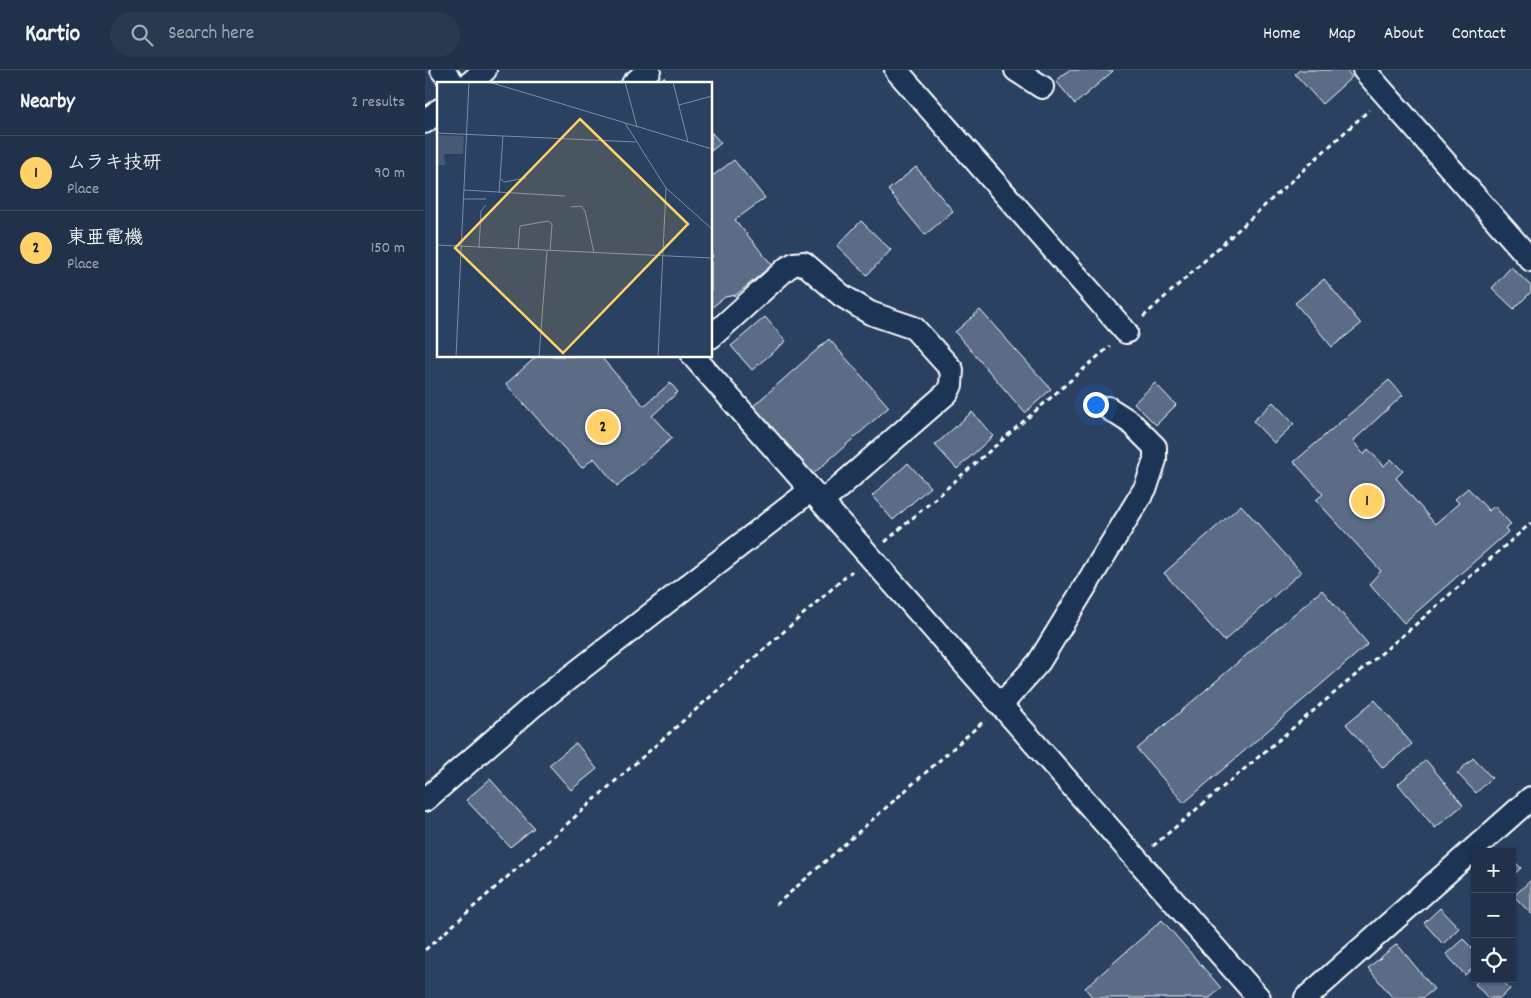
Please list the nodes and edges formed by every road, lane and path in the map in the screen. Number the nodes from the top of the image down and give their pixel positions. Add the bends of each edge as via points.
1 (442, 70) edge
2 (485, 70) edge
3 (649, 70) edge
4 (896, 70) edge
5 (1016, 70) edge
6 (1364, 70) edge
7 (452, 82) edge
8 (471, 82) edge
9 (635, 82) edge
10 (1042, 87) dead end
11 (1386, 95) junction
12 (437, 112) edge
13 (425, 122) edge
14 (1531, 260) edge
15 (1126, 332) junction
16 (713, 335) edge
17 (695, 358) edge
18 (1107, 408) dead end
19 (816, 496) junction
20 (1531, 522) edge
21 (869, 555) junction
22 (1001, 705) junction
23 (1531, 798) edge
24 (425, 800) edge
25 (1137, 859) junction
26 (775, 905) dead end
27 (425, 950) edge
28 (1259, 998) edge
29 (1306, 998) edge

1 - 7 street
2 - 8 street
3 - 9 street
4 - 15 street
5 - 10 street
6 - 11 street
11 - 14 street
11 - 15 path
12 - 13 street
15 - 21 path
16 - 19 street via 787,268 804,263 857,306 915,328 952,370 947,393
17 - 19 street
18 - 22 street via 1130,422 1155,447 1155,460 1146,487 1039,662
19 - 21 street
19 - 24 street via 533,706
20 - 25 path via 1415,626
21 - 22 street
21 - 27 path
22 - 25 street
22 - 26 path
23 - 29 street
25 - 28 street

